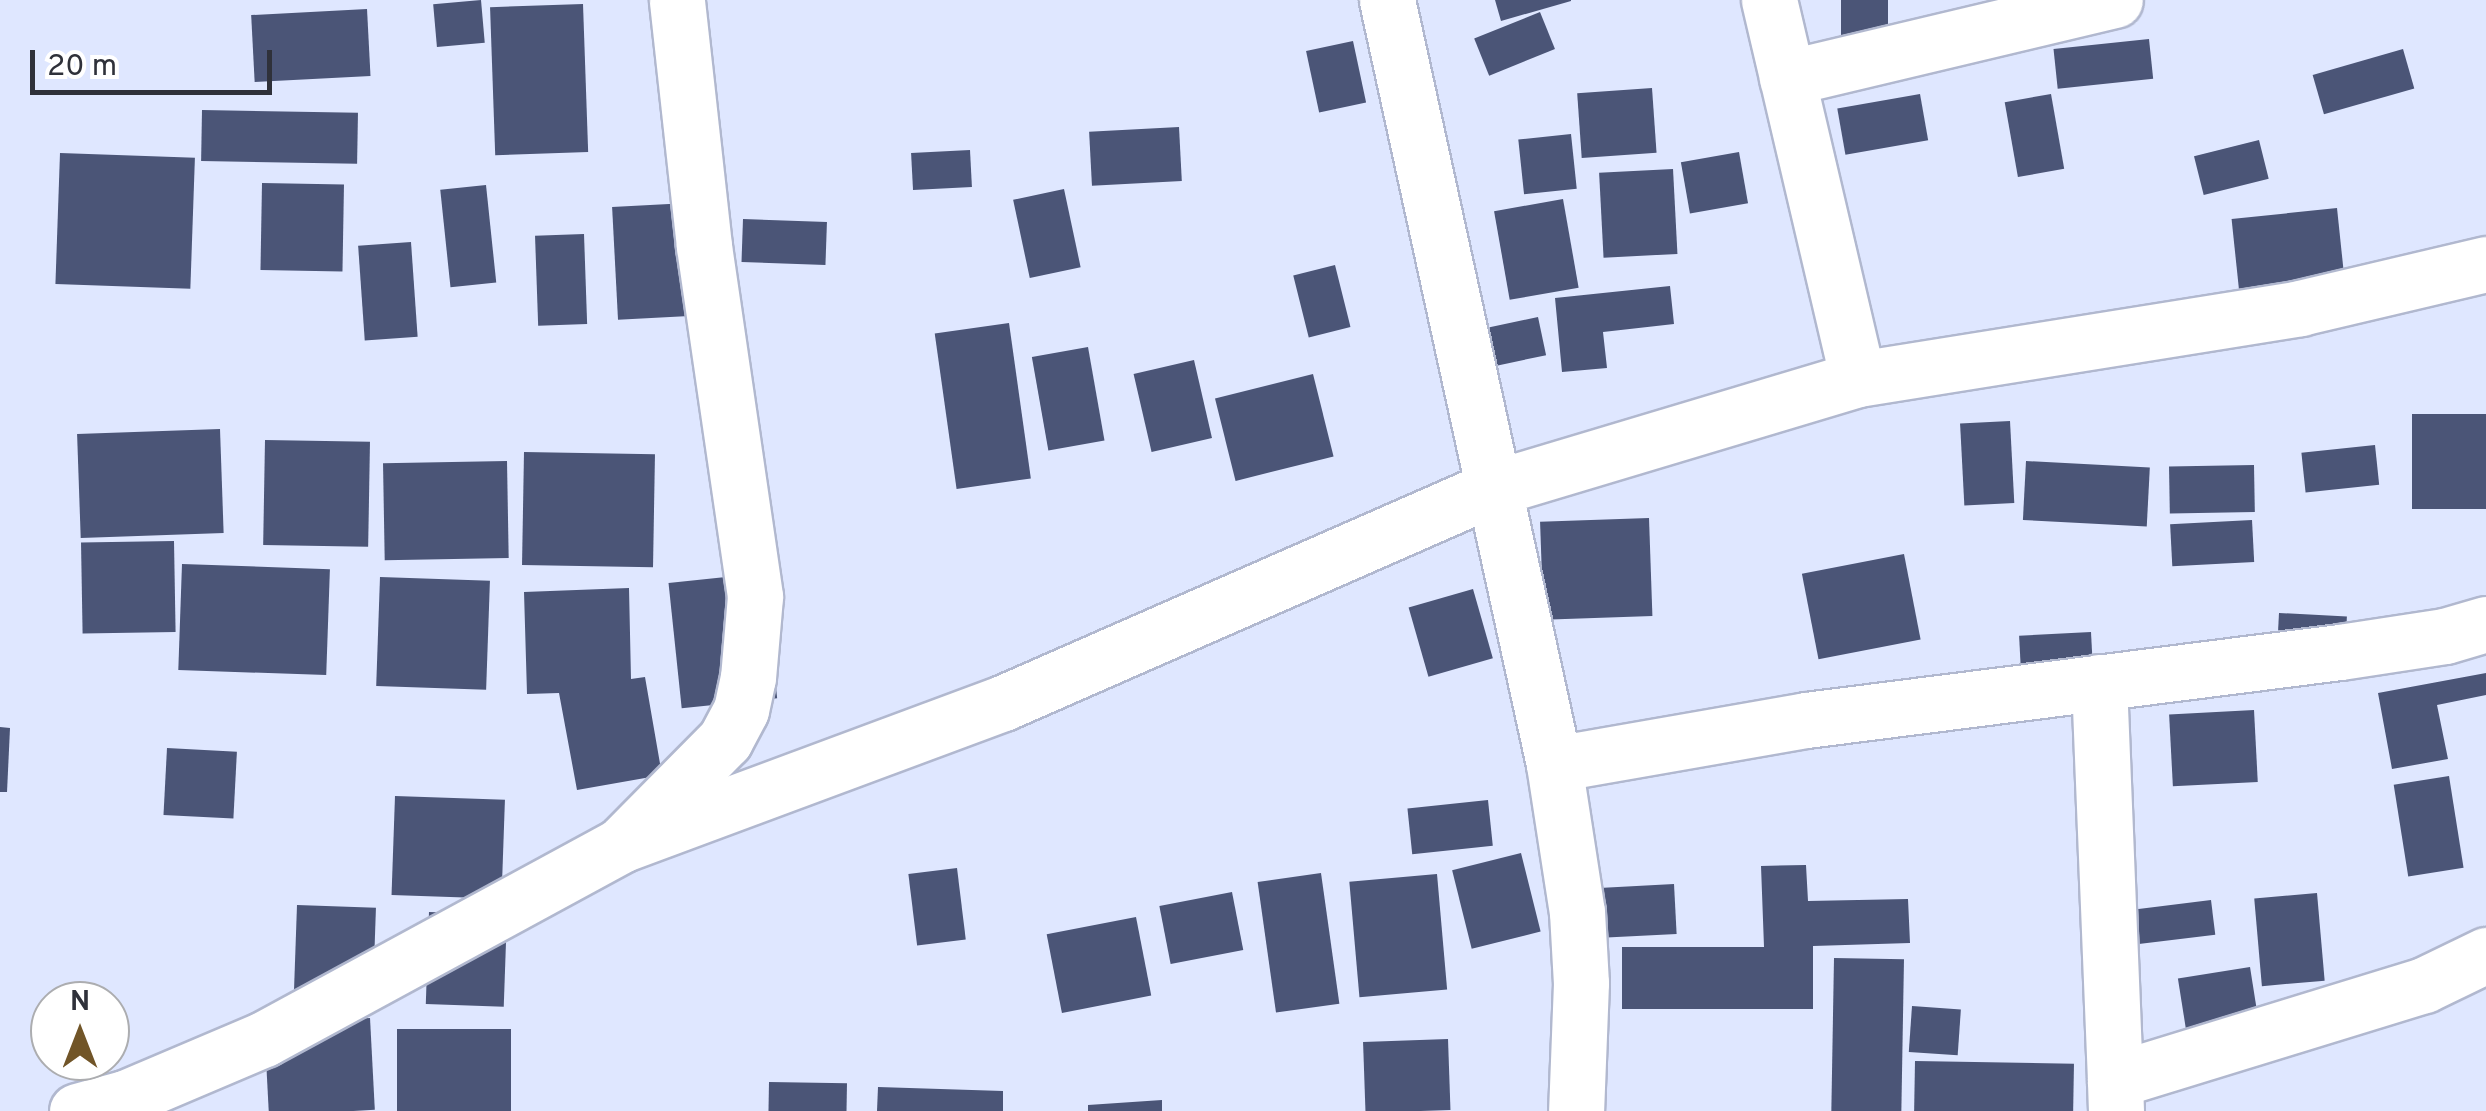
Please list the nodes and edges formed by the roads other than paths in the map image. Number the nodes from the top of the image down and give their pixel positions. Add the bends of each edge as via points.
1 (677, 0) edge
2 (1387, 0) edge
3 (1768, 0) edge
4 (2114, 0) edge
5 (1786, 78) junction
6 (2485, 269) edge
7 (1858, 379) junction
8 (1492, 490) junction
9 (2486, 624) edge
10 (2099, 682) junction
11 (1554, 764) junction
12 (621, 845) junction
13 (2486, 956) edge
14 (2115, 1096) edge
15 (77, 1111) edge
16 (1576, 1111) edge

1 - 12 street via 754,635 741,710 726,740
2 - 8 street
3 - 5 street
4 - 5 street
5 - 7 street
6 - 7 street via 2300,308
7 - 8 street
8 - 11 street
8 - 12 street via 1003,704
9 - 10 street via 2357,650
10 - 11 street via 1806,720
10 - 14 street
11 - 16 street via 1578,912
12 - 15 street via 264,1038 125,1098
13 - 14 street via 2424,985

